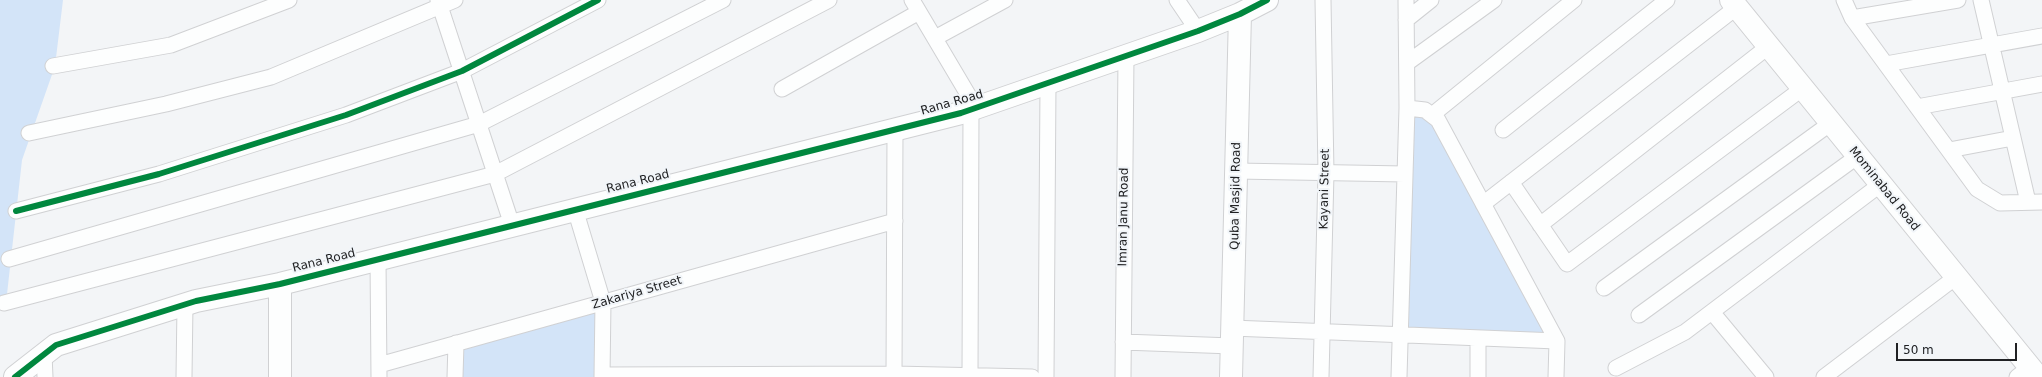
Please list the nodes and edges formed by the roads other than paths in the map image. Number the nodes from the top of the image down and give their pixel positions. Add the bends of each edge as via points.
1 (289, 0) edge
2 (454, 0) edge
3 (598, 0) edge
4 (722, 0) edge
5 (829, 0) edge
6 (1005, 0) edge
7 (1177, 0) edge
8 (1267, 0) edge
9 (1324, 0) edge
10 (1406, 0) edge
11 (1431, 0) edge
12 (1494, 0) edge
13 (1574, 0) edge
14 (1667, 0) edge
15 (1844, 0) edge
16 (1958, 0) edge
17 (1981, 0) edge
18 (440, 3) edge
19 (1734, 4) edge
20 (916, 6) edge
21 (1240, 14) junction
22 (1852, 18) junction
23 (1406, 20) junction
24 (1198, 32) junction
25 (2042, 36) edge
26 (935, 38) junction
27 (1991, 45) junction
28 (1769, 46) junction
29 (1126, 56) junction
30 (1407, 63) junction
31 (1886, 64) junction
32 (53, 66) dead end
33 (462, 71) junction
34 (1048, 83) junction
35 (2042, 84) edge
36 (1803, 88) junction
37 (782, 89) dead end
38 (2004, 91) junction
39 (1917, 107) junction
40 (1407, 108) junction
41 (974, 109) junction
42 (1432, 115) junction
43 (1831, 123) junction
44 (479, 124) junction
45 (895, 130) junction
46 (1502, 130) dead end
47 (29, 133) dead end
48 (2013, 138) junction
49 (1949, 150) junction
50 (1858, 156) junction
51 (1236, 171) junction
52 (1326, 173) junction
53 (495, 174) junction
54 (1405, 174) junction
55 (1511, 182) junction
56 (1881, 184) junction
57 (2035, 202) edge
58 (1483, 204) junction
59 (575, 209) junction
60 (16, 211) dead end
61 (895, 221) junction
62 (512, 225) junction
63 (1540, 225) junction
64 (9, 259) dead end
65 (378, 259) junction
66 (1956, 277) junction
67 (280, 284) junction
68 (1604, 288) dead end
69 (603, 302) junction
70 (4, 303) dead end
71 (185, 304) junction
72 (1712, 312) junction
73 (1639, 315) dead end
74 (1322, 332) junction
75 (1400, 335) junction
76 (1232, 337) junction
77 (1478, 338) junction
78 (1557, 341) junction
79 (1123, 342) junction
80 (456, 343) junction
81 (44, 354) junction
82 (1616, 368) dead end
83 (379, 371) edge
84 (2028, 374) edge
85 (602, 376) edge
86 (894, 376) edge
87 (970, 376) junction
88 (15, 377) edge
89 (45, 377) edge
90 (184, 377) edge
91 (280, 377) edge
92 (455, 377) edge
93 (1032, 377) edge
94 (1046, 377) edge
95 (1123, 377) edge
96 (1231, 377) edge
97 (1321, 377) edge
98 (1399, 377) edge
99 (1478, 377) edge
100 (1556, 377) edge
101 (1766, 377) edge
102 (1824, 377) edge

1 - 32 street via 171,45
2 - 18 street
3 - 33 street
4 - 44 street
5 - 53 street
6 - 26 street
7 - 24 street
8 - 21 street, Rana Road
9 - 52 street, Kayani Street
10 - 23 street
11 - 23 street
12 - 30 street
13 - 42 street
14 - 46 street
15 - 22 street
16 - 22 street
17 - 27 street
18 - 33 street
18 - 47 street via 271,77 166,104
19 - 28 street, Mominabad Road
19 - 55 street
20 - 26 street
20 - 37 street
21 - 24 street, Rana Road
21 - 51 street, Quba Masjid Road
22 - 31 street
23 - 30 street
24 - 29 street, Rana Road
25 - 27 street
26 - 41 street
27 - 31 street
27 - 38 street
28 - 36 street, Mominabad Road
28 - 63 street
29 - 34 street, Rana Road
29 - 79 street, Imran Janu Road
30 - 40 street
31 - 39 street
33 - 44 street
33 - 60 street via 346,115 159,174
34 - 41 street, Rana Road
34 - 94 street
35 - 38 street
36 - 43 street, Mominabad Road
36 - 63 street via 1567,264
38 - 39 street
38 - 48 street
39 - 49 street
40 - 42 street via 1425,110
40 - 54 street
41 - 45 street, Rana Road
41 - 87 street
42 - 58 street via 1438,120
43 - 50 street, Mominabad Road
43 - 68 street
44 - 53 street
44 - 64 street
45 - 59 street, Rana Road
45 - 61 street
48 - 49 street
48 - 57 street
49 - 57 street via 1977,189 2000,203
50 - 56 street, Mominabad Road
50 - 73 street
51 - 52 street
51 - 76 street, Quba Masjid Road
52 - 54 street
52 - 74 street, Kayani Street
53 - 62 street
53 - 70 street
54 - 75 street
55 - 58 street
55 - 63 street
56 - 66 street, Mominabad Road
56 - 72 street
58 - 78 street
59 - 62 street, Rana Road
59 - 69 street
61 - 69 street, Zakariya Street
61 - 86 street
62 - 65 street, Rana Road
65 - 67 street, Rana Road
65 - 83 street
66 - 84 street, Mominabad Road
66 - 102 street
67 - 71 street, Rana Road
67 - 91 street
69 - 80 street, Zakariya Street
69 - 85 street
71 - 81 street, Rana Road via 56,344
71 - 90 street
72 - 82 street via 1685,332
72 - 101 street
74 - 75 street
74 - 76 street
74 - 97 street, Kayani Street
75 - 77 street
75 - 98 street
76 - 79 street
76 - 96 street, Quba Masjid Road
77 - 78 street
77 - 99 street
78 - 100 street
79 - 95 street, Imran Janu Road
80 - 83 street, Zakariya Street
80 - 92 street
81 - 88 street, Rana Road
81 - 89 street
85 - 86 street
86 - 87 street
87 - 93 street

